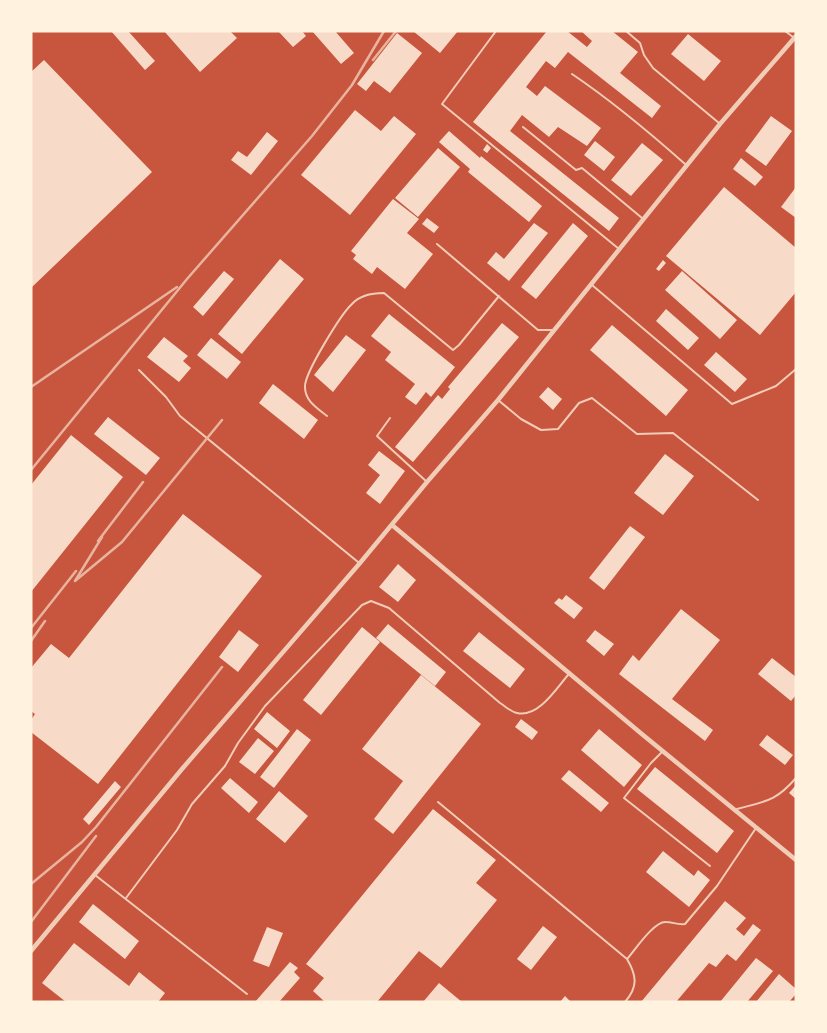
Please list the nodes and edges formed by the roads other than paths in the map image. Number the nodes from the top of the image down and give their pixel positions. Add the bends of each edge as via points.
1 (496, 31) edge
2 (626, 31) edge
3 (785, 31) edge
4 (795, 37) edge
5 (572, 74) dead end
6 (720, 124) junction
7 (523, 127) dead end
8 (687, 166) junction
9 (644, 220) junction
10 (437, 244) dead end
11 (620, 250) junction
12 (592, 285) junction
13 (499, 296) junction
14 (555, 330) junction
15 (796, 369) edge
16 (139, 370) dead end
17 (498, 400) junction
18 (327, 416) dead end
19 (390, 418) dead end
20 (426, 482) junction
21 (758, 500) dead end
22 (392, 525) junction
23 (360, 563) junction
24 (569, 674) junction
25 (662, 752) junction
26 (796, 778) edge
27 (438, 802) dead end
28 (735, 810) junction
29 (756, 828) junction
30 (796, 860) edge
31 (710, 866) dead end
32 (95, 874) junction
33 (126, 898) junction
34 (31, 951) edge
35 (627, 960) junction
36 (247, 994) dead end
37 (625, 1002) edge

1 - 11 lane via 442,104
2 - 6 lane via 640,43 653,68
3 - 4 lane
4 - 6 street
5 - 8 lane via 637,122
6 - 8 street
7 - 9 lane via 576,170 582,168
8 - 9 street
9 - 11 street
10 - 13 lane
11 - 12 street
12 - 14 street
12 - 15 lane via 732,404 776,386
13 - 14 lane via 538,330
13 - 18 lane via 453,350 384,293 370,293 352,303 319,352 304,385 308,400
14 - 17 street
16 - 23 lane via 180,416
17 - 20 street
17 - 21 lane via 541,430 558,429 579,403 592,398 637,434 673,433
19 - 20 lane via 377,436
20 - 22 street
22 - 23 street
22 - 24 street
23 - 32 street
24 - 25 street
24 - 33 lane via 545,702 529,713 516,713 389,608 371,601 362,605 265,706 225,766 192,804 177,830
25 - 28 street
25 - 31 lane via 624,798
26 - 28 lane via 774,799
27 - 35 lane
28 - 29 street
29 - 30 street
29 - 35 lane via 717,886 685,924 657,924
32 - 33 lane
32 - 34 street
33 - 36 lane
35 - 37 lane via 634,971 634,982 632,994

